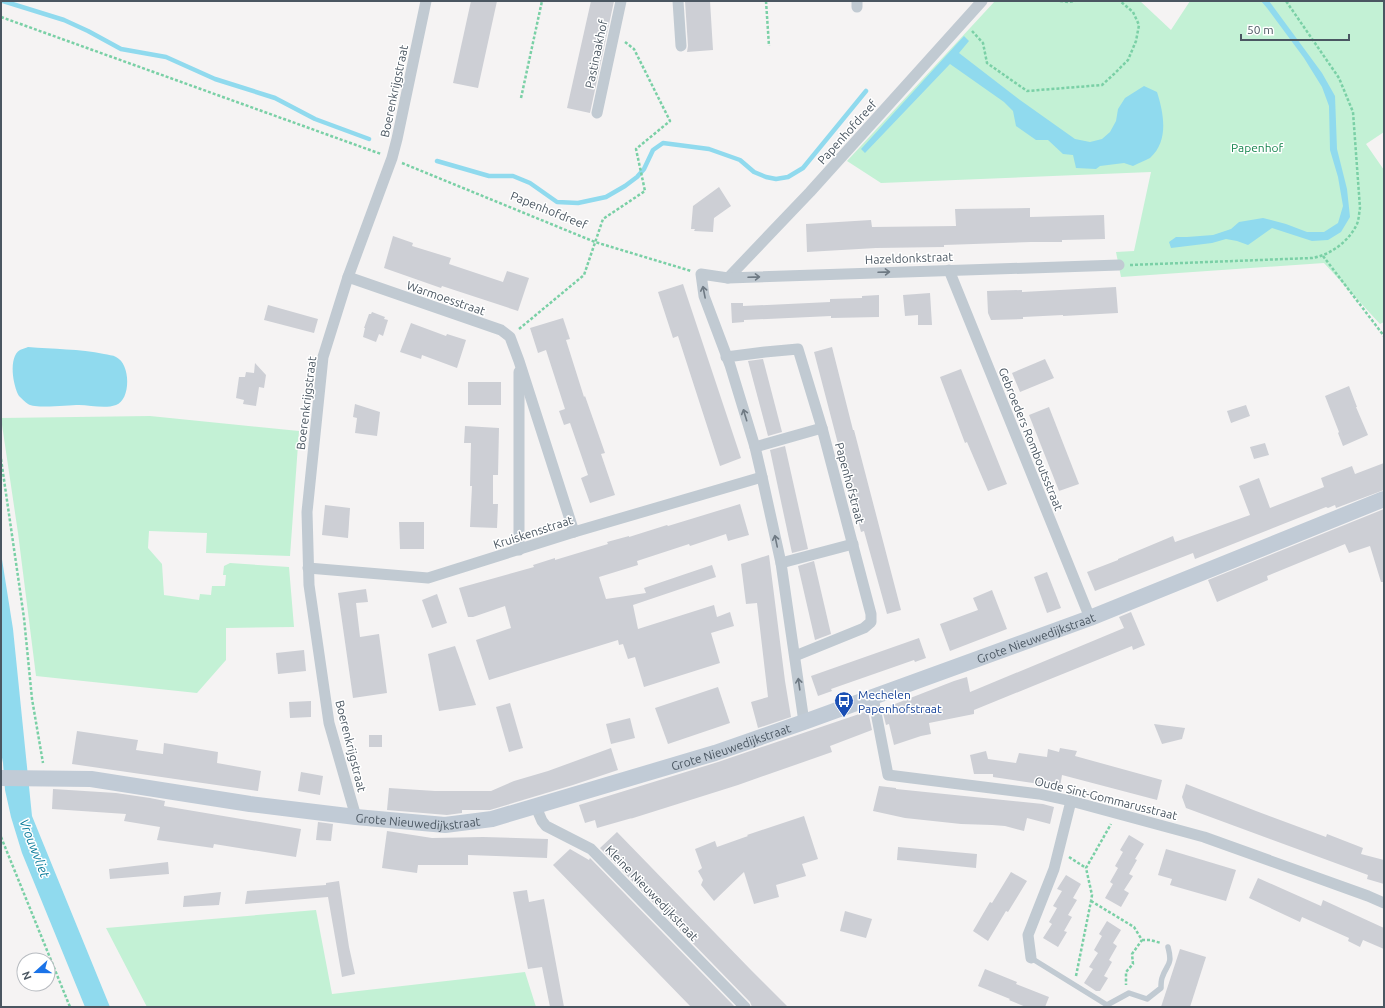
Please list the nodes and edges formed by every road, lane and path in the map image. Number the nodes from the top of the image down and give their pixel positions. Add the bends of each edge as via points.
1 (426, 1) edge
2 (542, 1) edge
3 (621, 1) edge
4 (678, 1) edge
5 (766, 1) edge
6 (982, 1) edge
7 (1060, 1) edge
8 (1075, 1) edge
9 (1120, 1) edge
10 (1286, 1) edge
11 (1, 17) edge
12 (964, 22) junction
13 (614, 35) junction
14 (681, 46) dead end
15 (769, 46) dead end
16 (521, 98) dead end
17 (597, 112) dead end
18 (392, 158) junction
19 (595, 242) junction
20 (1323, 256) junction
21 (1119, 265) joint
22 (949, 270) junction
23 (701, 274) junction
24 (348, 277) junction
25 (728, 278) junction
26 (1384, 336) edge
27 (510, 337) junction
28 (726, 357) junction
29 (519, 361) junction
30 (822, 428) junction
31 (755, 448) junction
32 (1, 460) edge
33 (762, 477) junction
34 (1384, 499) edge
35 (574, 532) junction
36 (853, 544) junction
37 (519, 550) junction
38 (781, 563) junction
39 (308, 568) junction
40 (1090, 618) junction
41 (795, 656) junction
42 (873, 697) junction
43 (804, 722) junction
44 (1, 778) edge
45 (46, 778) junction
46 (1071, 800) junction
47 (536, 806) junction
48 (1117, 813) junction
49 (356, 817) junction
50 (1, 837) edge
51 (1058, 851) junction
52 (1086, 868) junction
53 (1091, 901) junction
54 (1384, 903) edge
55 (1142, 940) junction
56 (1168, 947) joint
57 (1031, 958) joint
58 (1074, 984) junction
59 (1129, 993) junction
60 (1106, 1006) edge
61 (70, 1007) edge
62 (745, 1007) edge

1 - 18 street, Boerenkrijgstraat
2 - 16 path
3 - 13 street, Pastinaakhof
4 - 14 street
5 - 15 path
6 - 12 street, Papenhofdreef
7 - 8 path
9 - 12 path via 1133,12 1139,25 1136,41 1128,60 1102,85 1028,91 987,64 983,43
10 - 20 path via 1339,78 1353,112 1360,208 1358,222 1350,236
11 - 18 path, Papenhofdreef
12 - 25 street, Papenhofdreef
13 - 17 street, Pastinaakhof
13 - 19 path via 634,49 670,121 636,149 645,191 603,219
18 - 19 path, Papenhofdreef
18 - 24 street, Boerenkrijgstraat
19 - 23 path, Papenhofdreef
19 - 27 path via 584,275
20 - 21 path
20 - 26 path
21 - 22 street, Hazeldonkstraat
25 -> 22 street, Hazeldonkstraat
22 - 40 street, Gebroeders Romboutsstraat
23 - 25 street, Hazeldonkstraat
28 -> 23 street via 704,296
24 - 27 street, Warmoesstraat via 501,330
24 - 39 street, Boerenkrijgstraat via 323,357 307,512
27 - 29 street
28 - 30 street, Papenhofstraat via 798,349
31 -> 28 street
29 - 35 street
29 - 37 street
30 - 31 street
30 - 36 street, Papenhofstraat
31 - 33 street
32 - 45 path via 24,618 32,699
33 - 35 street, Kruiskensstraat
38 -> 33 street
34 - 40 main road, Grote Nieuwedijkstraat
35 - 37 street, Kruiskensstraat
36 - 38 street
36 - 41 street, Papenhofstraat via 871,614 870,622 864,628
37 - 39 street, Kruiskensstraat via 428,578
38 - 41 street
39 - 49 street, Boerenkrijgstraat via 329,722
40 - 42 main road, Grote Nieuwedijkstraat
43 -> 41 street
42 - 43 main road, Grote Nieuwedijkstraat
42 - 46 street, Oude Sint-Gommarusstraat via 888,775
43 - 47 main road, Grote Nieuwedijkstraat via 715,753
44 - 45 main road, Grote Nieuwedijkstraat
45 - 49 main road, Grote Nieuwedijkstraat via 91,779 250,804
46 - 48 street, Oude Sint-Gommarusstraat
46 - 51 street
47 - 49 main road, Grote Nieuwedijkstraat via 492,819 445,825
47 - 62 street, Kleine Nieuwedijkstraat via 546,826 591,849
48 - 52 path
48 - 54 street, Oude Sint-Gommarusstraat via 1204,837
50 - 61 path
51 - 52 path
51 - 57 street via 1054,869 1028,935
52 - 53 path
53 - 55 path via 1134,927
53 - 58 path
55 - 56 path via 1156,940
55 - 59 path via 1132,954 1133,964 1126,972 1126,988
56 - 59 lane via 1169,965 1162,978 1161,988 1147,999
57 - 58 lane
58 - 60 lane
59 - 60 lane

